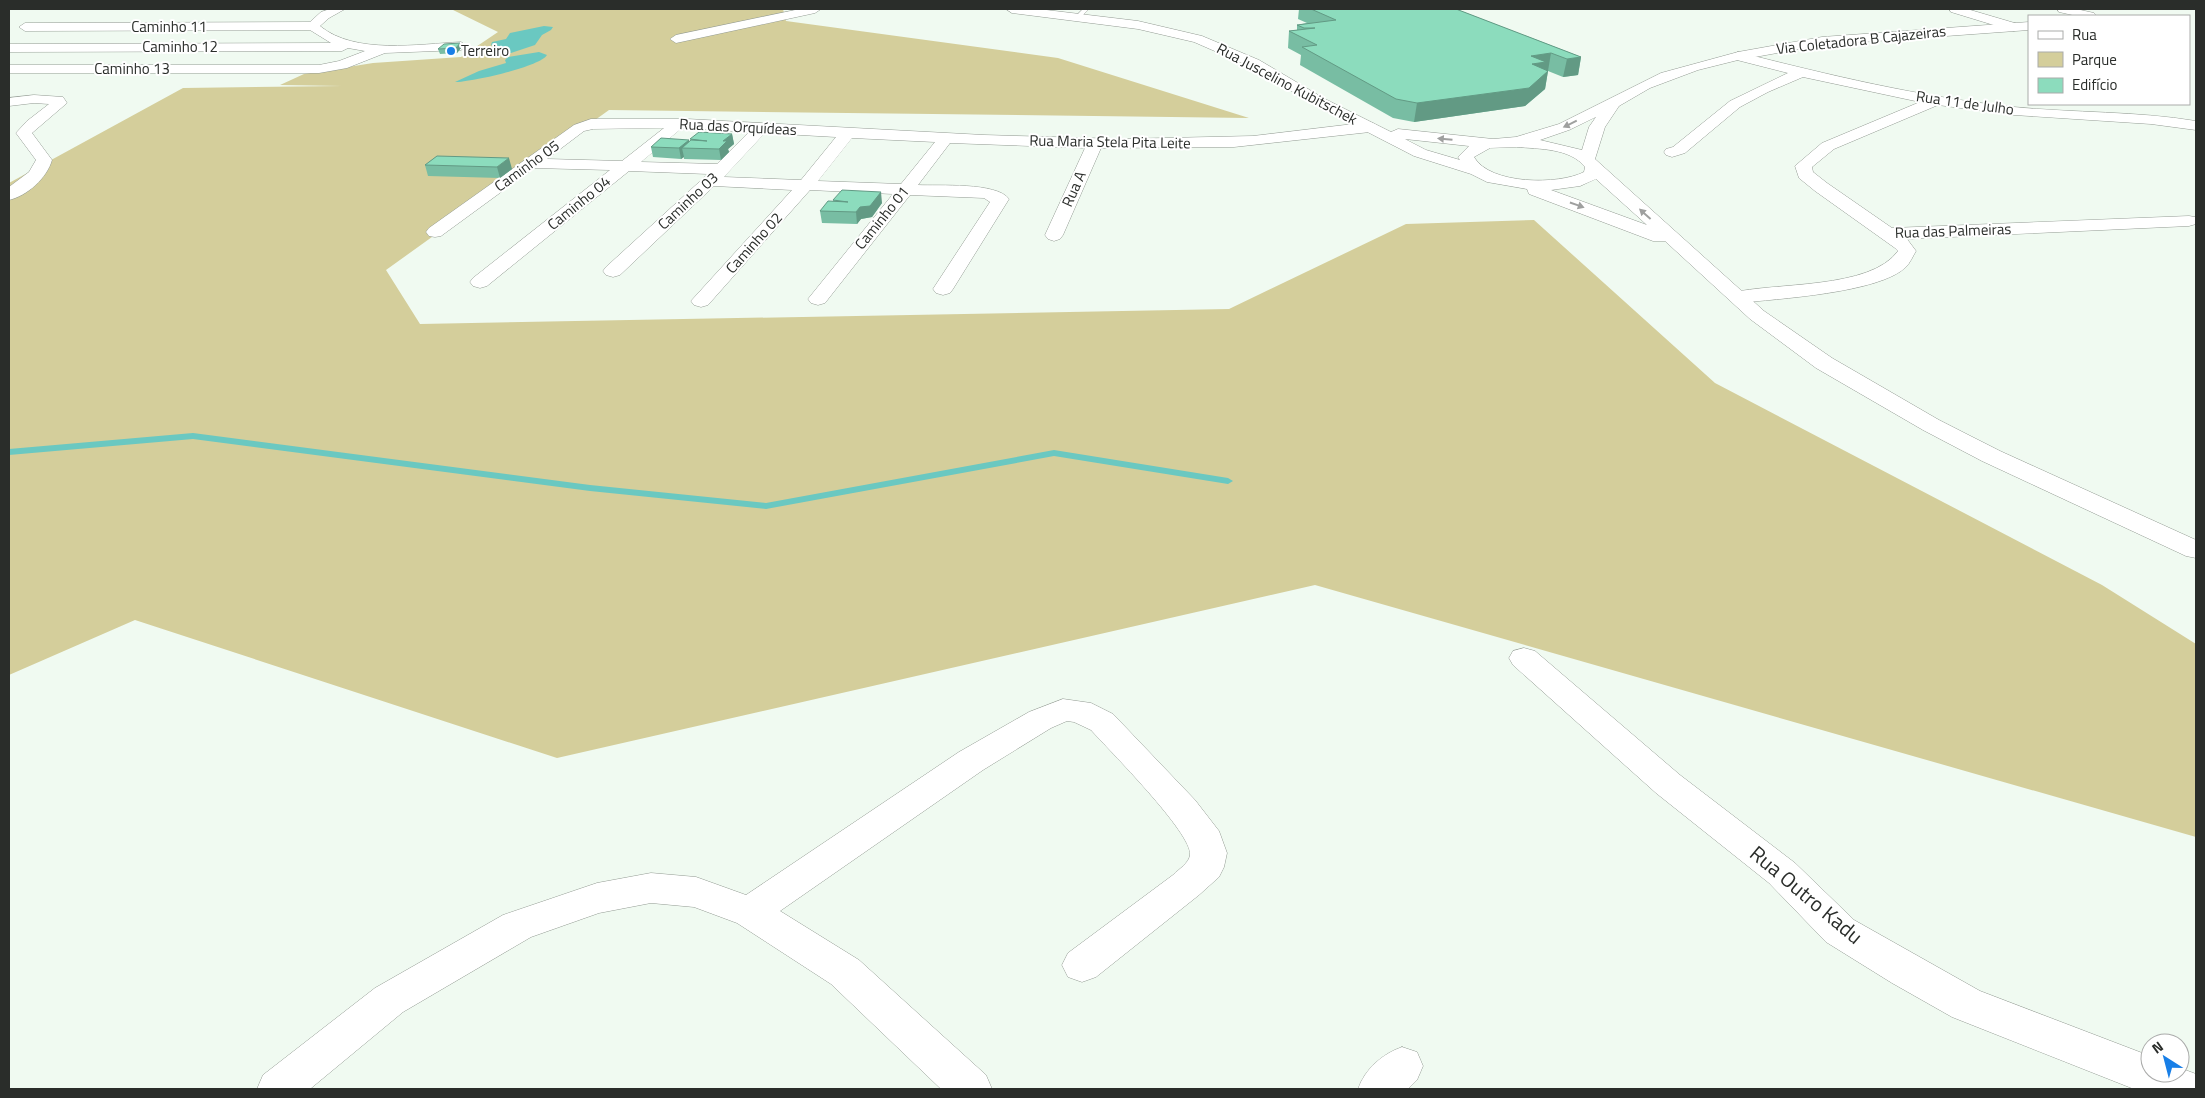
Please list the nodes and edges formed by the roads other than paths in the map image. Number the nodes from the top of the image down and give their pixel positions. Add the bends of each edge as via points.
1 (312, 9) edge
2 (339, 9) edge
3 (815, 9) edge
4 (1012, 9) edge
5 (1955, 9) edge
6 (2063, 9) edge
7 (1082, 13) edge
8 (2086, 15) edge
9 (48, 16) dead end
10 (313, 26) junction
11 (2014, 26) junction
12 (2028, 26) edge
13 (676, 39) dead end
14 (350, 46) junction
15 (461, 46) edge
16 (9, 48) edge
17 (383, 49) junction
18 (1738, 56) junction
19 (9, 69) edge
20 (1802, 72) junction
21 (1938, 100) junction
22 (9, 102) edge
23 (1614, 103) junction
24 (627, 123) joint
25 (678, 124) junction
26 (2196, 125) edge
27 (760, 129) junction
28 (1377, 130) junction
29 (848, 133) junction
30 (947, 137) junction
31 (1517, 142) junction
32 (1095, 143) junction
33 (1493, 143) junction
34 (1672, 152) dead end
35 (531, 163) junction
36 (1590, 163) junction
37 (625, 167) junction
38 (1476, 170) junction
39 (716, 175) junction
40 (1514, 183) junction
41 (806, 184) junction
42 (906, 188) junction
43 (9, 194) edge
44 (2189, 221) dead end
45 (435, 232) dead end
46 (1889, 234) junction
47 (1054, 235) dead end
48 (1682, 246) junction
49 (613, 271) dead end
50 (480, 282) dead end
51 (943, 289) dead end
52 (1738, 297) junction
53 (818, 299) dead end
54 (702, 301) dead end
55 (2196, 550) edge
56 (1524, 658) dead end
57 (750, 912) junction
58 (1082, 964) dead end
59 (278, 1089) edge
60 (971, 1089) edge
61 (2184, 1089) edge

1 - 2 street
2 - 10 street via 325,15
3 - 13 street
4 - 7 street, Rua Juscelino Kubitschek
5 - 11 street
6 - 8 street
7 - 28 street, Rua Juscelino Kubitschek via 1210,43 1254,63 1320,102
9 - 10 street, Caminho 11 via 21,29
10 - 14 street via 329,38
11 - 12 street, Via Coletadora B Cajazeiras
11 - 18 street, Via Coletadora B Cajazeiras via 1822,41
14 - 16 street, Caminho 12
14 - 17 street
15 - 17 street
17 - 19 street, Caminho 13 via 332,68
18 - 20 street, Rua 11 de Julho
18 - 23 street, Via Coletadora B Cajazeiras via 1666,76
20 - 21 street, Rua 11 de Julho
20 - 34 street via 1746,96 1679,150
21 - 26 street, Rua 11 de Julho via 2013,111
21 - 46 street, Rua das Palmeiras via 1828,146 1803,166 1805,174
22 - 43 street via 49,98 60,103 24,133 44,160 43,166
23 -> 31 street, Via Coletadora B Cajazeiras via 1564,127
23 - 36 street, Via Coletadora B Cajazeiras via 1597,127
24 - 25 street, Rua das Orquídeas
24 - 35 street, Caminho 05 via 583,126
25 - 27 street, Rua das Orquídeas
25 - 37 street, Caminho 04
27 - 29 street, Rua das Orquídeas
27 - 39 street, Caminho 03
28 - 32 street, Rua Maria Stela Pita Leite via 1240,142
33 -> 28 street, Rua Juscelino Kubitschek
28 - 38 street, Rua Juscelino Kubitschek via 1427,156
29 - 30 street, Rua Maria Stela Pita Leite
29 - 41 street, Caminho 02
30 - 32 street, Rua Maria Stela Pita Leite
30 - 42 street, Caminho 01
31 - 33 street
31 - 36 street via 1557,147
32 - 47 street, Rua A
33 - 38 street via 1470,151 1466,157 1468,164
35 - 37 street
35 - 45 street, Caminho 05
36 - 40 street via 1592,174 1581,181 1539,185
48 -> 36 street
37 - 39 street
37 - 50 street, Caminho 04
38 - 40 street, Rua Juscelino Kubitschek
39 - 41 street
39 - 49 street, Caminho 03
40 -> 48 street via 1600,212
41 - 42 street
41 - 54 street, Caminho 02
42 - 51 street via 987,193 1000,199
42 - 53 street, Caminho 01
44 - 46 street, Rua das Palmeiras
46 - 52 street via 1907,251 1896,266 1880,273 1841,286
48 - 52 street
52 - 55 street via 1778,332 1816,358 1930,425
56 - 61 street, Rua Outro Kadu via 1668,784 1782,873 1840,931 1966,1004
57 - 58 street via 986,752 1062,710 1080,711 1102,722 1183,809 1206,840 1209,853 1206,867 1186,885
57 - 59 street via 696,892 651,888 597,898 517,926 389,1000
57 - 60 street via 845,972

